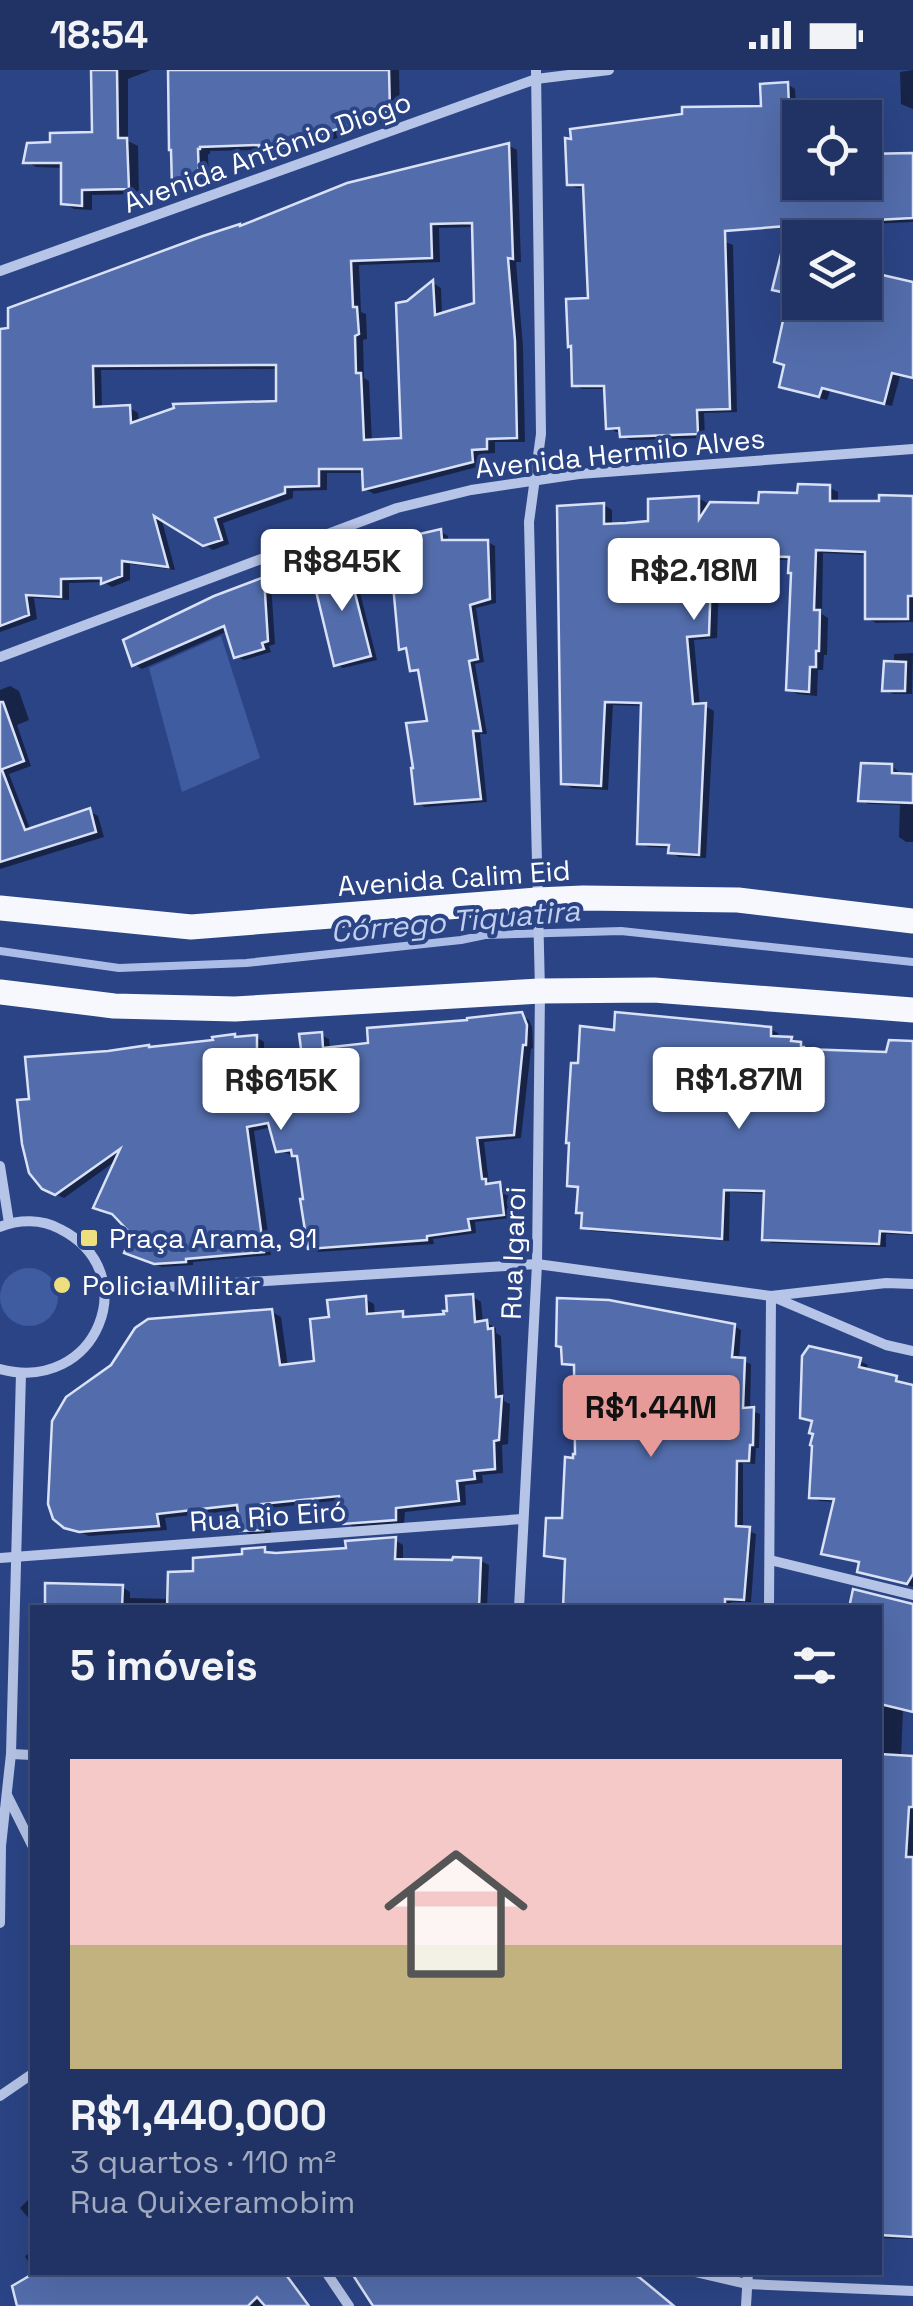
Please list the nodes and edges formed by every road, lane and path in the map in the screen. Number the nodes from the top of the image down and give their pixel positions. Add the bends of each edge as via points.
1 (609, 70) edge
2 (536, 75) edge
3 (0, 271) edge
4 (913, 448) edge
5 (535, 479) junction
6 (0, 657) edge
7 (0, 908) edge
8 (537, 908) junction
9 (913, 921) edge
10 (540, 991) junction
11 (0, 992) edge
12 (913, 1010) edge
13 (0, 1166) edge
14 (4, 1225) edge
15 (537, 1264) junction
16 (913, 1284) edge
17 (104, 1292) junction
18 (771, 1296) junction
19 (913, 1351) edge
20 (0, 1368) edge
21 (21, 1374) junction
22 (522, 1519) junction
23 (17, 1557) junction
24 (0, 1558) edge
25 (770, 1560) junction
26 (913, 1595) edge
27 (519, 1605) edge
28 (769, 1605) edge
29 (11, 1754) junction
30 (30, 1755) edge
31 (7, 1794) junction
32 (30, 1841) edge
33 (1, 1848) edge
34 (0, 1923) edge
35 (30, 2075) edge
36 (0, 2096) edge
37 (328, 2275) edge
38 (722, 2275) edge
39 (748, 2278) edge
40 (913, 2291) edge
41 (349, 2306) edge
42 (746, 2306) edge

1 - 2 street, Avenida Antônio Diogo
2 - 3 street, Avenida Antônio Diogo
2 - 5 street, Rua Igaroi via 541,434
4 - 5 street, Avenida Hermilo Alves
5 - 6 street, Avenida Hermilo Alves via 397,508
5 - 8 street, Rua Igaroi via 529,522
7 - 8 main road, Avenida Calim Eid via 190,928
8 - 9 main road, Avenida Calim Eid via 583,898 738,900
8 - 10 street, Rua Igaroi
10 - 11 main road via 235,1009 114,1006
10 - 12 main road via 654,990
10 - 15 street, Rua Igaroi
13 - 14 street
14 - 17 street via 31,1221 73,1235 100,1270
15 - 17 street
15 - 18 street
15 - 22 street, Rua Igaroi
16 - 18 street
17 - 21 street via 91,1342 48,1371
18 - 19 street
18 - 25 street
20 - 21 street
21 - 23 street
22 - 23 street, Rua Rio Eiró
22 - 27 street, Rua Igaroi
23 - 24 street, Rua Rio Eiró
23 - 29 street
25 - 26 street
25 - 28 street
29 - 30 street
29 - 31 street
31 - 32 street
31 - 33 street
33 - 34 street
35 - 36 street
37 - 41 street
38 - 39 street
39 - 40 street
39 - 42 street

